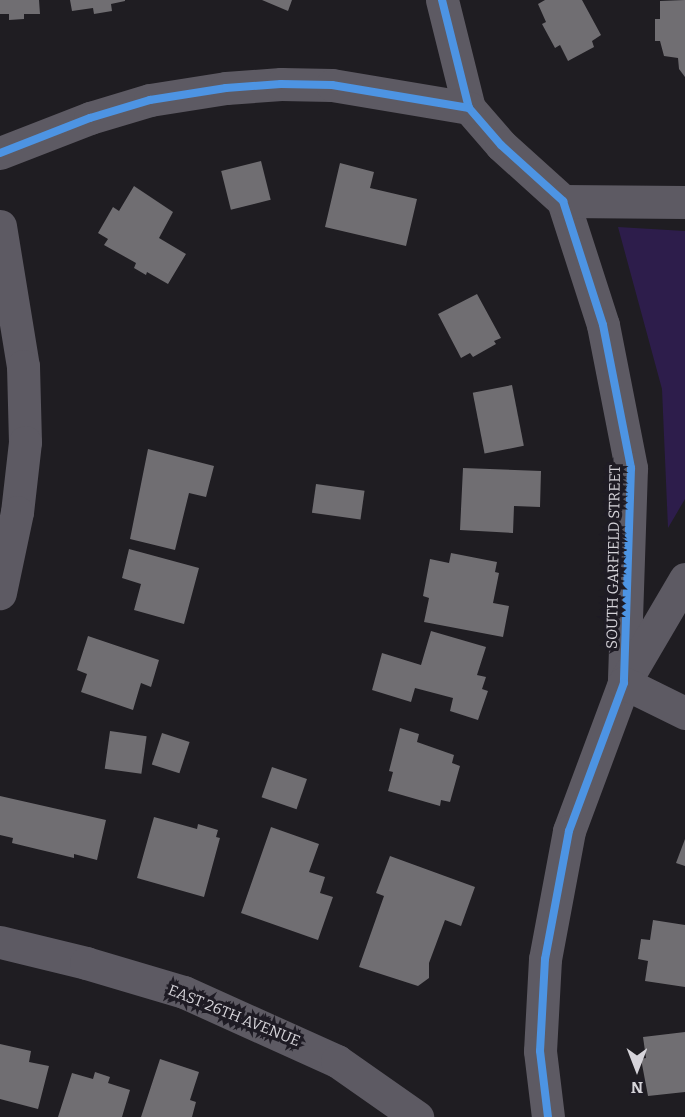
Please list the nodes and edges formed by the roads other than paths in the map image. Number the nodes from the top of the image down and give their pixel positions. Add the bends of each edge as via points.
1 (442, 0) edge
2 (469, 108) junction
3 (0, 153) edge
4 (562, 201) junction
5 (685, 202) edge
6 (0, 226) edge
7 (685, 579) edge
8 (0, 593) edge
9 (624, 683) junction
10 (685, 713) edge
11 (0, 942) edge
12 (417, 1117) edge
13 (548, 1117) edge

1 - 2 street, SOUTH GARFIELD STREET
2 - 3 street via 332,85 226,88 150,100 90,118
2 - 4 street, SOUTH GARFIELD STREET via 501,145
4 - 5 street
4 - 9 street, SOUTH GARFIELD STREET via 603,325 631,468
6 - 8 street via 23,366 25,442 17,512
7 - 9 street
9 - 10 street
9 - 13 street, SOUTH GARFIELD STREET via 569,831 545,959 540,1051
11 - 12 street, EAST 26TH AVENUE via 184,992 337,1061

